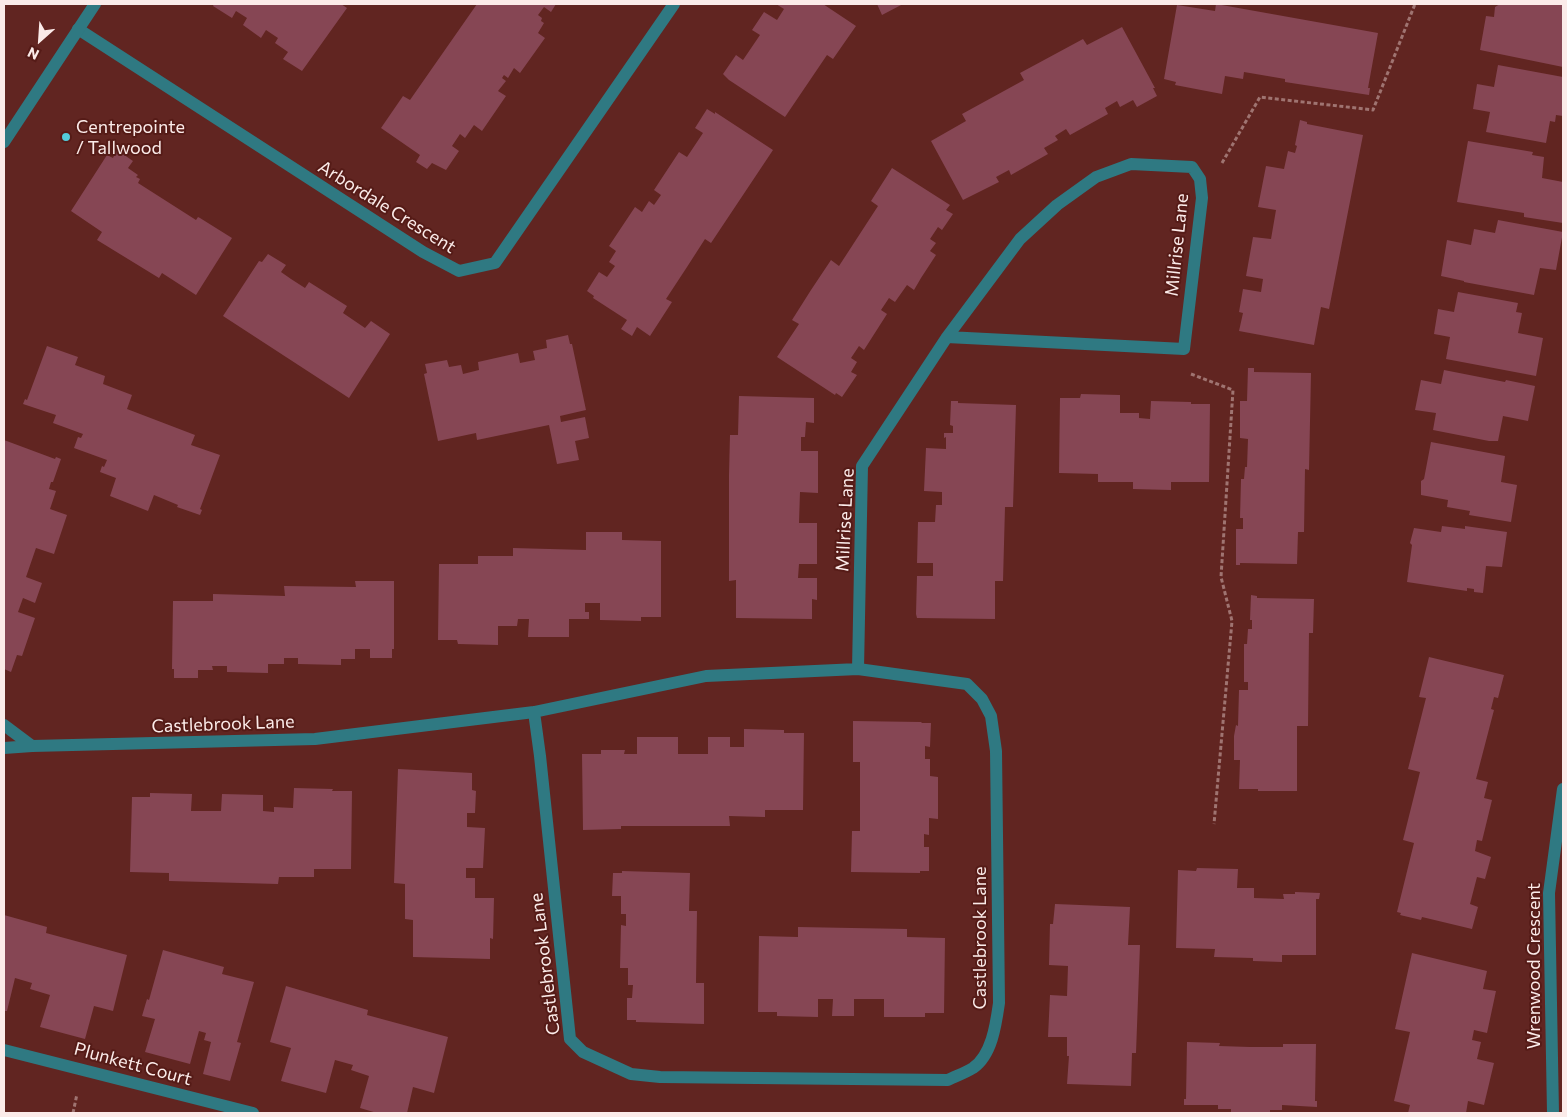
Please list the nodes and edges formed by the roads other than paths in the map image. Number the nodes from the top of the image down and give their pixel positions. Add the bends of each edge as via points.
1 (95, 4) edge
2 (674, 4) edge
3 (78, 29) junction
4 (4, 142) edge
5 (947, 337) junction
6 (858, 669) junction
7 (534, 712) junction
8 (4, 725) edge
9 (32, 746) junction
10 (4, 748) edge
11 (1563, 789) edge
12 (4, 1050) edge
13 (253, 1113) edge
14 (1553, 1113) edge

1 - 3 street
2 - 3 street, Arbordale Crescent via 495,263 459,271 422,252
3 - 4 street
5 - 5 street, Millrise Lane via 1020,239 1057,205 1096,177 1131,164 1192,167 1200,179 1202,198 1184,349
5 - 6 street, Millrise Lane via 862,466
6 - 7 street, Castlebrook Lane via 706,676
6 - 7 street, Castlebrook Lane via 967,684 982,699 991,716 996,751 997,1021 985,1055 974,1067 948,1080 660,1078 631,1074 575,1046 570,1039
7 - 9 street, Castlebrook Lane via 315,739
8 - 9 street
9 - 10 street, Castlebrook Lane
11 - 14 street, Wrenwood Crescent via 1549,893
12 - 13 street, Plunkett Court

